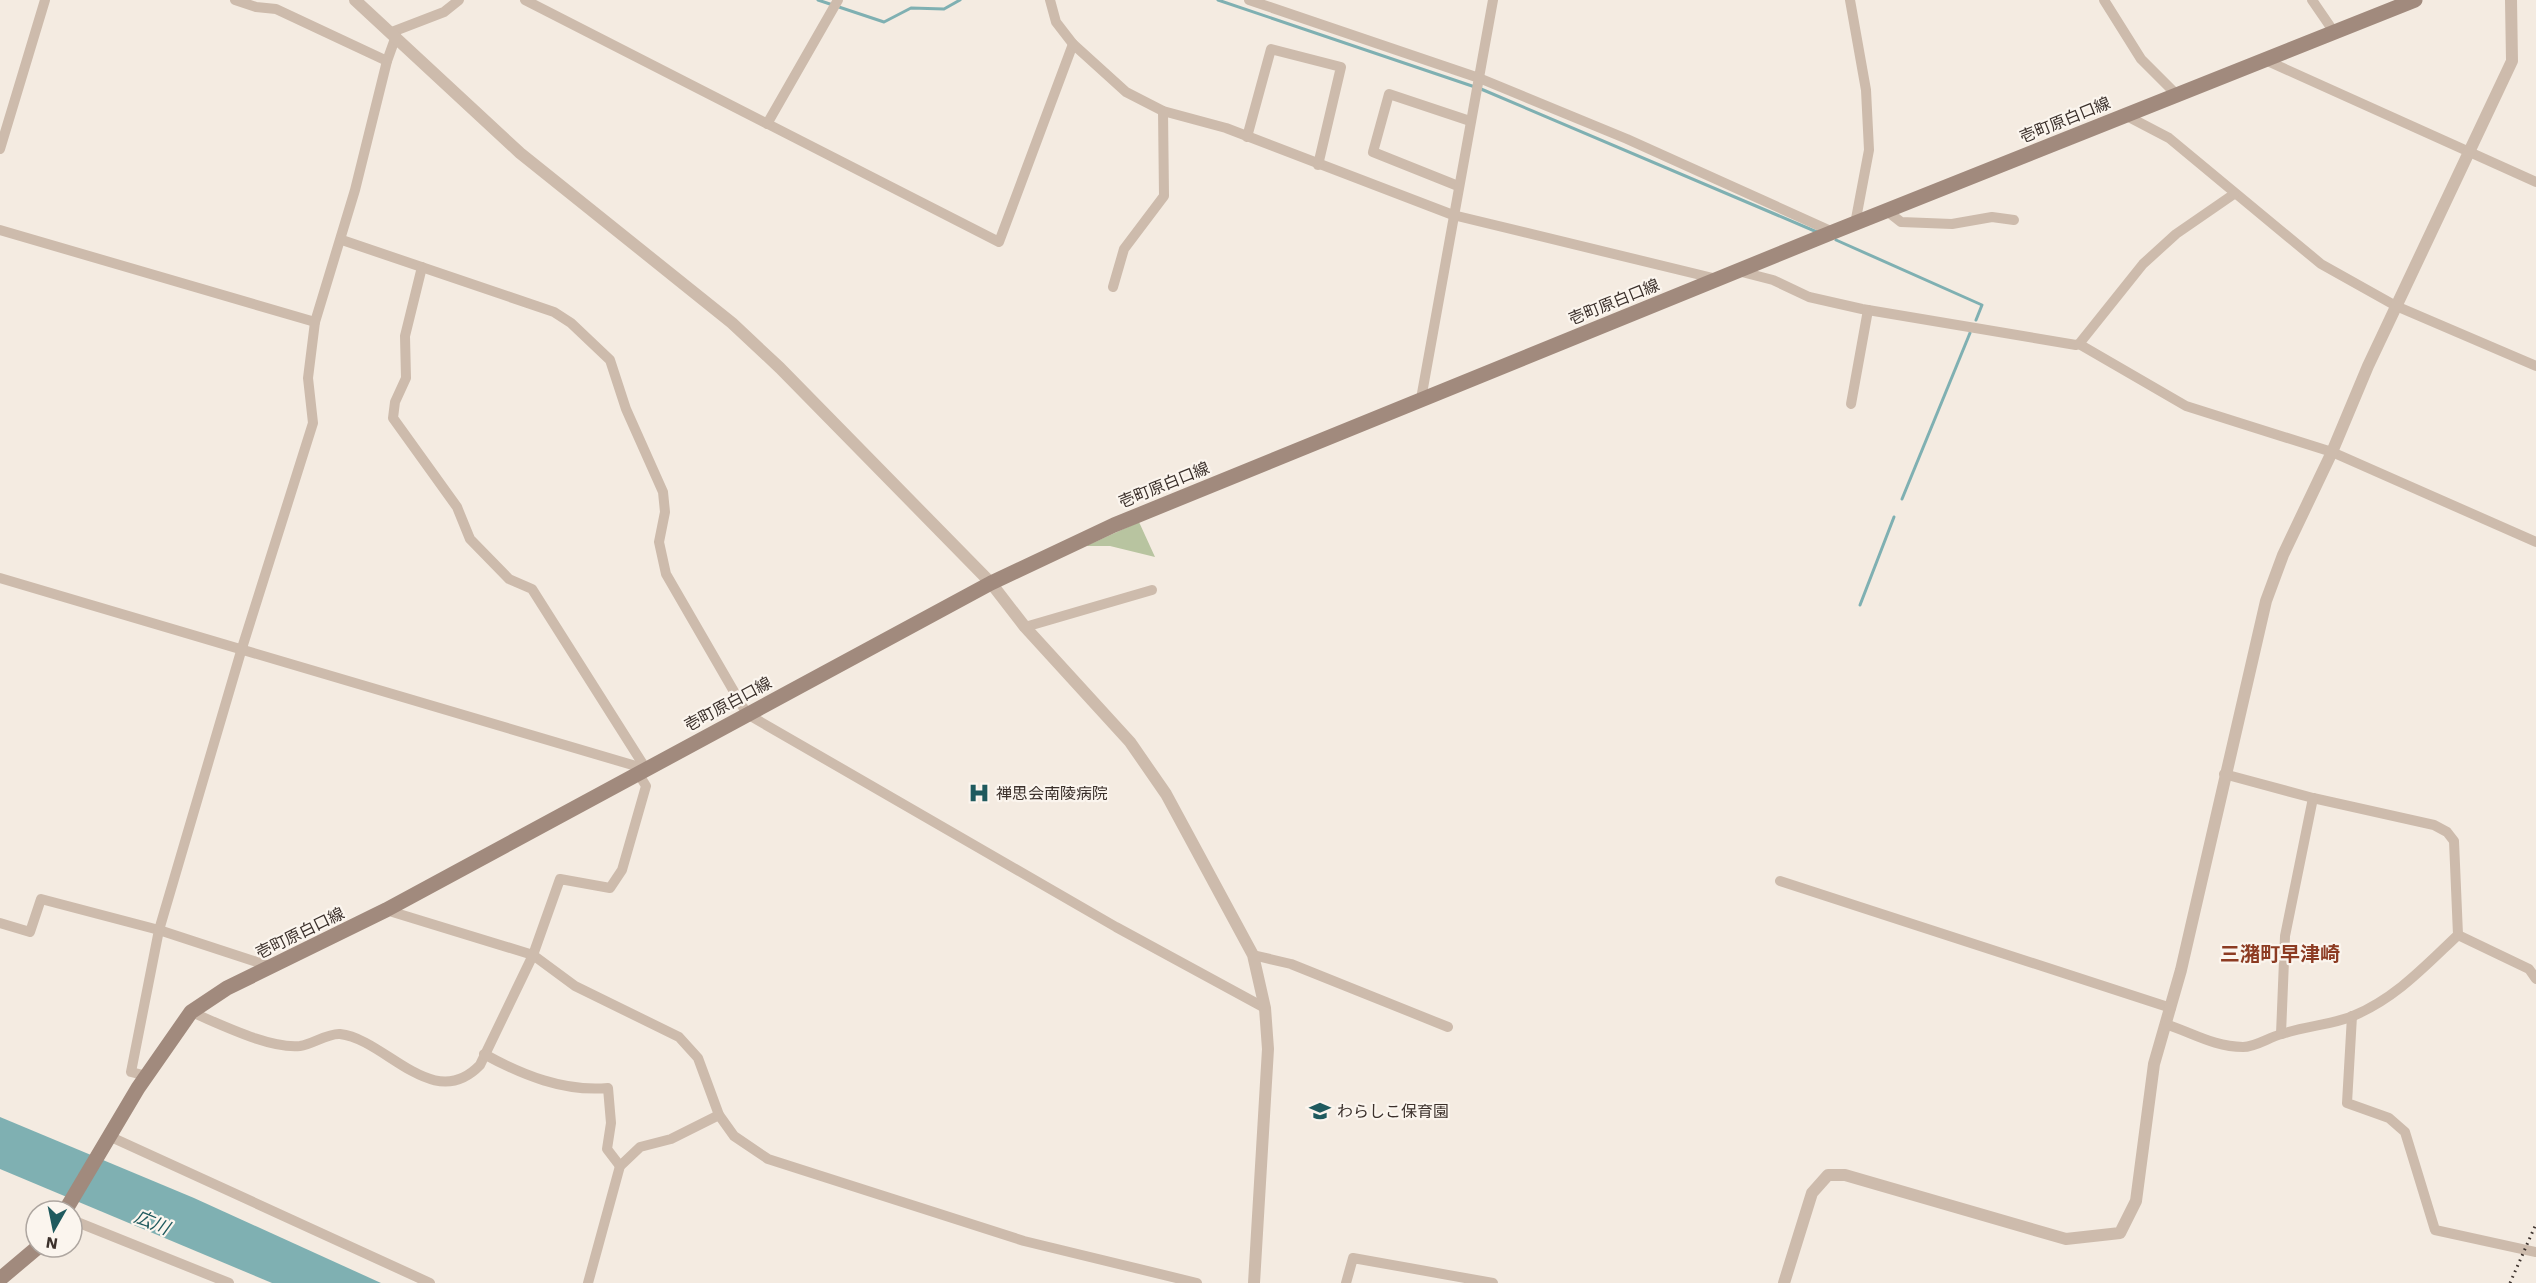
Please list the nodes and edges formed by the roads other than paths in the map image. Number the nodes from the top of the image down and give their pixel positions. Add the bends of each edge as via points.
1 (45, 0) edge
2 (235, 0) edge
3 (355, 0) edge
4 (459, 0) edge
5 (525, 0) edge
6 (1050, 0) edge
7 (1249, 0) edge
8 (1493, 0) edge
9 (1850, 0) edge
10 (2104, 0) edge
11 (2312, 0) edge
12 (2415, 0) edge
13 (2511, 0) edge
14 (833, 1) edge
15 (2334, 32) junction
16 (394, 34) junction
17 (1073, 44) junction
18 (2263, 59) junction
19 (387, 61) junction
20 (1479, 78) junction
21 (2176, 95) junction
22 (1163, 111) junction
23 (2125, 115) junction
24 (1470, 121) junction
25 (767, 124) junction
26 (1247, 137) junction
27 (0, 149) edge
28 (2469, 150) junction
29 (1318, 165) junction
30 (2536, 182) edge
31 (1458, 186) junction
32 (2234, 194) junction
33 (1887, 211) junction
34 (1453, 215) junction
35 (2014, 220) dead end
36 (1856, 224) junction
37 (0, 230) edge
38 (1833, 232) junction
39 (342, 240) junction
40 (422, 267) junction
41 (1738, 271) junction
42 (1717, 279) junction
43 (1113, 287) dead end
44 (2396, 306) junction
45 (1868, 310) junction
46 (315, 322) junction
47 (2079, 344) junction
48 (2536, 366) edge
49 (1421, 399) junction
50 (1851, 404) dead end
51 (2332, 452) junction
52 (2536, 542) edge
53 (0, 579) edge
54 (991, 583) junction
55 (1152, 590) dead end
56 (1025, 627) junction
57 (242, 648) junction
58 (747, 714) junction
59 (642, 771) junction
60 (2224, 774) junction
61 (2313, 798) junction
62 (1780, 881) dead end
63 (386, 910) junction
64 (0, 923) edge
65 (159, 930) junction
66 (2458, 935) junction
67 (533, 955) junction
68 (1253, 955) junction
69 (272, 967) junction
70 (2536, 979) edge
71 (1265, 1008) junction
72 (2171, 1008) junction
73 (191, 1012) junction
74 (2352, 1016) junction
75 (2165, 1024) junction
76 (1448, 1027) dead end
77 (2281, 1034) junction
78 (484, 1054) junction
79 (147, 1076) junction
80 (718, 1115) junction
81 (107, 1142) junction
82 (620, 1166) junction
83 (76, 1199) edge
84 (84, 1221) edge
85 (2536, 1252) edge
86 (24, 1258) edge
87 (2, 1276) edge
88 (229, 1283) edge
89 (430, 1283) edge
90 (588, 1283) edge
91 (1197, 1283) edge
92 (1254, 1283) edge
93 (1346, 1283) edge
94 (1493, 1283) edge
95 (1784, 1283) edge

1 - 27 street
2 - 19 street via 276,9
3 - 16 street
4 - 16 street via 444,12
5 - 25 street
6 - 17 street via 1056,22
7 - 20 street
8 - 20 street
9 - 36 street via 1866,90 1869,150
10 - 21 street via 2141,58
11 - 15 street
12 - 15 main road, 壱町原白口線
13 - 28 street via 2512,61
14 - 25 street
15 - 18 main road, 壱町原白口線
16 - 19 street
16 - 54 street via 520,153 732,323
17 - 22 street via 1126,92
17 - 25 street via 999,242
18 - 21 main road, 壱町原白口線
18 - 28 street
19 - 39 street
20 - 24 street
20 - 38 street via 1627,139
21 - 23 main road, 壱町原白口線
22 - 26 street
22 - 43 street via 1164,196 1124,249
23 - 32 street via 2169,138
23 - 33 main road, 壱町原白口線
24 - 31 street
24 - 31 street via 1389,94 1373,152
26 - 29 street
26 - 29 street via 1271,49 1341,67
28 - 30 street
28 - 44 street
29 - 34 street
31 - 34 street
32 - 44 street via 2321,264
32 - 47 street via 2176,234 2143,264
33 - 35 street via 1901,222 1952,224 1992,217
33 - 36 main road, 壱町原白口線
34 - 42 street
34 - 49 street
36 - 38 main road, 壱町原白口線
37 - 46 street
38 - 41 main road, 壱町原白口線
39 - 40 street
39 - 46 street
40 - 58 street via 554,312 610,360 626,409 663,492 665,512 659,543 666,574
40 - 59 street via 405,336 406,378 395,402 393,418 457,507 470,538 509,579 532,589
41 - 42 main road, 壱町原白口線
41 - 45 street via 1773,280 1809,297
42 - 49 main road, 壱町原白口線
44 - 48 street
44 - 51 street
45 - 47 street
45 - 50 street
46 - 57 street via 308,378 313,423
47 - 51 street via 2186,406
49 - 54 main road, 壱町原白口線 via 1114,525
51 - 52 street
51 - 60 street via 2266,601
53 - 57 street
54 - 56 street
54 - 58 main road, 壱町原白口線
55 - 56 street
56 - 68 street via 1130,742 1166,794
57 - 59 street
57 - 65 street
58 - 59 main road, 壱町原白口線
58 - 71 street via 1116,927
59 - 63 main road, 壱町原白口線
59 - 67 street via 646,786 622,870 610,888 560,879
60 - 61 street
60 - 72 street
61 - 66 street via 2434,825 2447,832 2454,841
61 - 77 street via 2285,936
62 - 72 street
63 - 67 street
63 - 69 main road, 壱町原白口線
64 - 65 street via 30,932 41,899
65 - 69 street
65 - 79 street via 131,1072
66 - 70 street via 2529,969
66 - 74 street via 2396,993
67 - 78 street
67 - 80 street via 575,986 679,1037 698,1058
68 - 71 street
68 - 76 street via 1291,963
69 - 73 main road, 壱町原白口線 via 227,988
71 - 92 street via 1268,1049
72 - 75 street
73 - 78 street via 274,1042 299,1046 338,1034 360,1039 435,1080 452,1081 470,1075
73 - 79 main road, 壱町原白口線
74 - 77 street
74 - 85 street via 2347,1103 2390,1118 2405,1132 2435,1230
75 - 77 street via 2187,1035 2245,1048
75 - 95 street via 2154,1064 2136,1201 2120,1233 2066,1239 1845,1175 1828,1175 1812,1193
78 - 82 street via 543,1081 585,1090 609,1088 611,1123 607,1149
79 - 81 main road, 壱町原白口線
80 - 82 street via 671,1139 640,1147
80 - 91 street via 734,1136 768,1159 1024,1241
81 - 83 main road, 壱町原白口線
81 - 89 street
82 - 90 street
84 - 88 street
86 - 87 main road
93 - 94 street via 1353,1258

